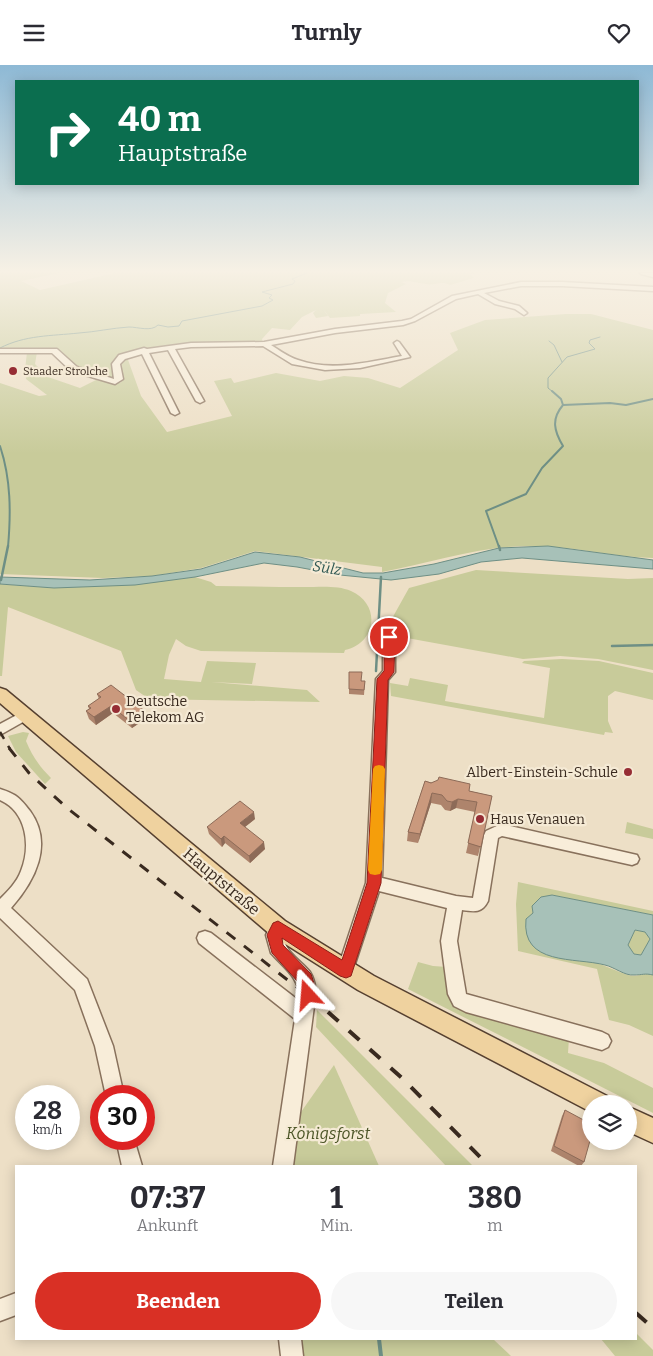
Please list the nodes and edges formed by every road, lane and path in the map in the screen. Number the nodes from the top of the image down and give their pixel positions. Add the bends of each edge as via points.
1 (323, 333) edge
2 (397, 343) dead end
3 (264, 344) junction
4 (170, 347) junction
5 (144, 350) junction
6 (0, 351) edge
7 (200, 401) dead end
8 (175, 413) dead end
9 (389, 637) dead end
10 (0, 694) edge
11 (26, 715) junction
12 (0, 730) edge
13 (0, 793) edge
14 (632, 859) dead end
15 (374, 883) junction
16 (456, 903) junction
17 (0, 909) edge
18 (278, 928) junction
19 (205, 938) dead end
20 (346, 971) junction
21 (305, 1016) junction
22 (602, 1041) dead end
23 (113, 1085) edge
24 (582, 1095) edge
25 (637, 1123) edge
26 (653, 1131) edge
27 (127, 1150) edge
28 (132, 1165) edge
29 (283, 1165) edge
30 (15, 1304) edge
31 (0, 1310) edge
32 (290, 1340) edge
33 (292, 1356) edge

1 - 3 street
2 - 3 street via 406,357 336,369 295,362
3 - 4 street
4 - 5 street
4 - 7 street
5 - 6 street via 126,355 117,362 119,379 115,382 74,369 54,351
5 - 8 street
9 - 15 street via 389,672 382,679
10 - 11 main road, Hauptstraße
11 - 12 street
11 - 18 main road, Hauptstraße
13 - 17 street via 14,800 32,825 34,851 28,873 18,890
14 - 16 street via 501,830 491,835 480,901 476,905
15 - 16 street
15 - 20 street
16 - 22 street via 449,941 456,994 460,1000
17 - 23 street via 81,985 104,1046
18 - 20 main road, Hauptstraße
18 - 21 street via 274,935 277,948 308,985
19 - 21 street
20 - 24 main road, Hauptstraße
21 - 29 street
25 - 26 main road
27 - 28 street
30 - 31 street
32 - 33 street

